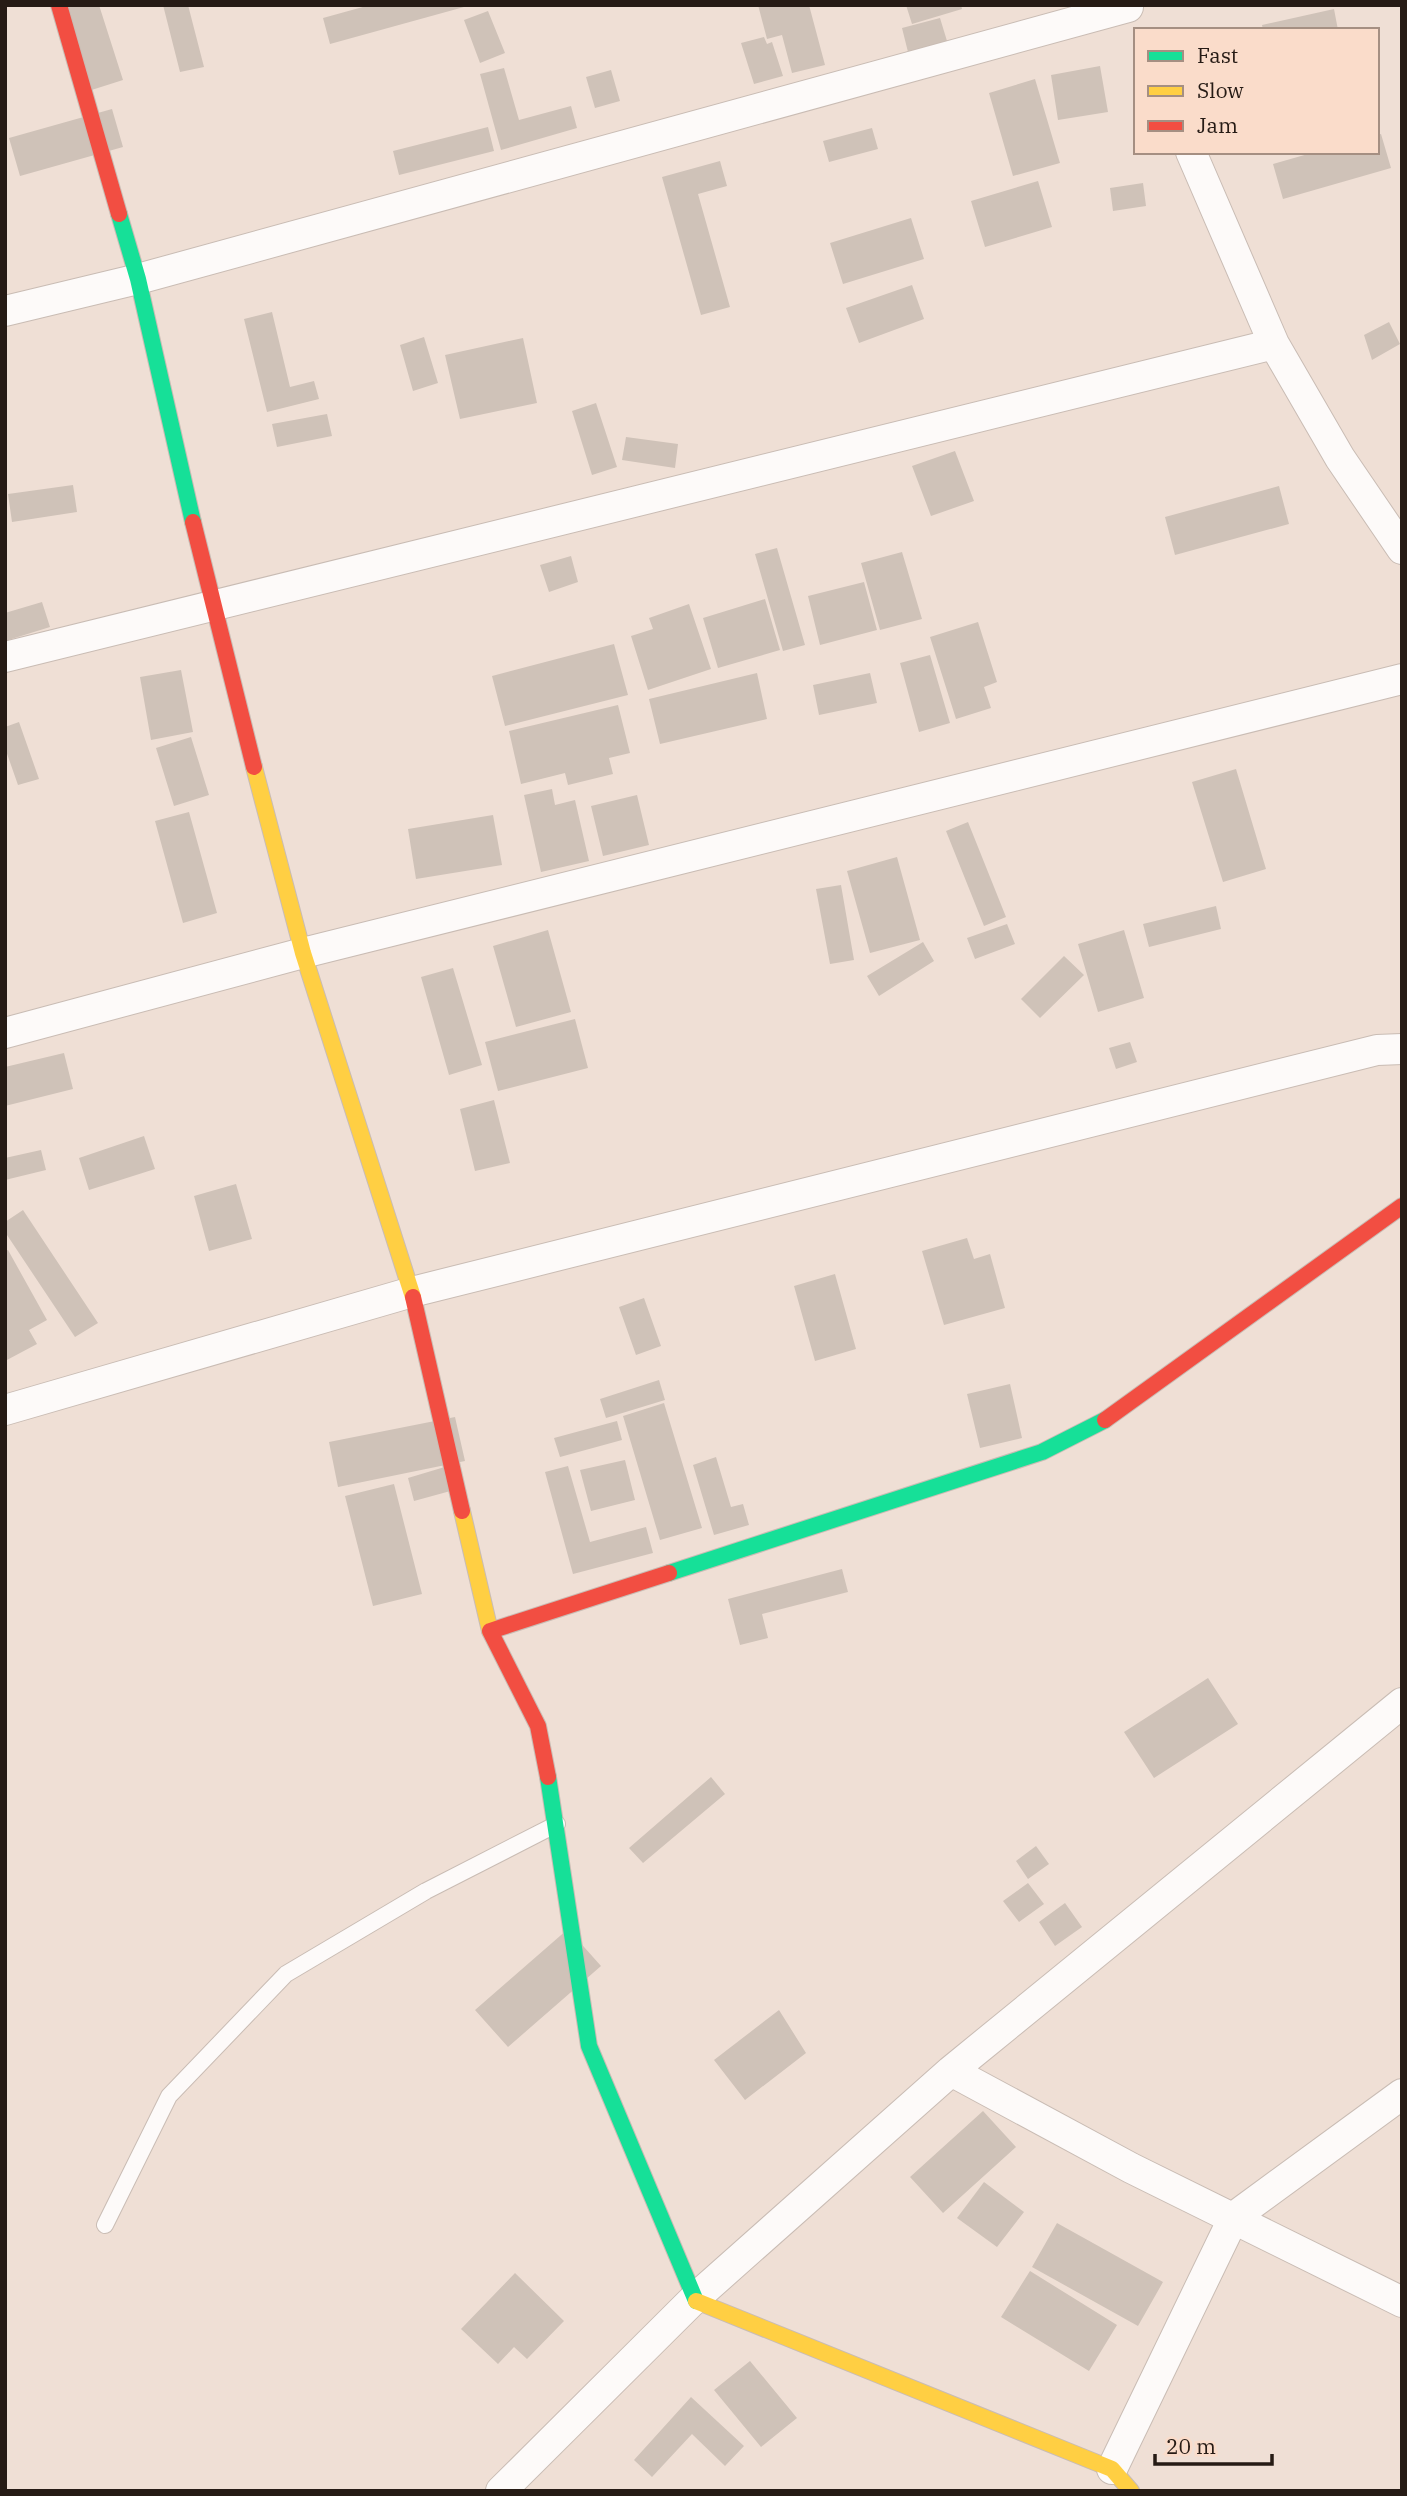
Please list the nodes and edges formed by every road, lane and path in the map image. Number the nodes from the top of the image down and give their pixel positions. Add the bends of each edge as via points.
1 (59, 5) edge
2 (1131, 14) edge
3 (1192, 154) edge
4 (138, 279) junction
5 (5, 311) edge
6 (1274, 344) junction
7 (1402, 549) edge
8 (212, 606) junction
9 (5, 657) edge
10 (1402, 679) edge
11 (303, 953) junction
12 (5, 1033) edge
13 (1402, 1049) edge
14 (1402, 1206) edge
15 (412, 1292) junction
16 (5, 1410) edge
17 (490, 1631) junction
18 (1402, 1703) edge
19 (557, 1825) junction
20 (951, 2071) junction
21 (1402, 2094) edge
22 (1234, 2217) junction
23 (105, 2225) dead end
24 (693, 2300) junction
25 (1402, 2302) edge
26 (1112, 2469) junction
27 (501, 2491) edge
28 (1131, 2491) edge

1 - 4 street
2 - 4 street
3 - 6 street
4 - 5 street
4 - 8 street
6 - 7 street via 1340,458
6 - 8 street
8 - 9 street
8 - 11 street
10 - 11 street
11 - 12 street
11 - 15 street
13 - 15 street via 1377,1050
14 - 17 street via 1104,1421 1042,1452
15 - 16 street
15 - 17 street
17 - 19 street via 538,1726
18 - 20 street
19 - 23 lane via 426,1891 286,1974 169,2096
19 - 24 street via 589,2046
20 - 22 street via 1131,2168
20 - 24 street
21 - 22 street
22 - 25 street
22 - 26 street
24 - 26 street
24 - 27 street
26 - 28 street

